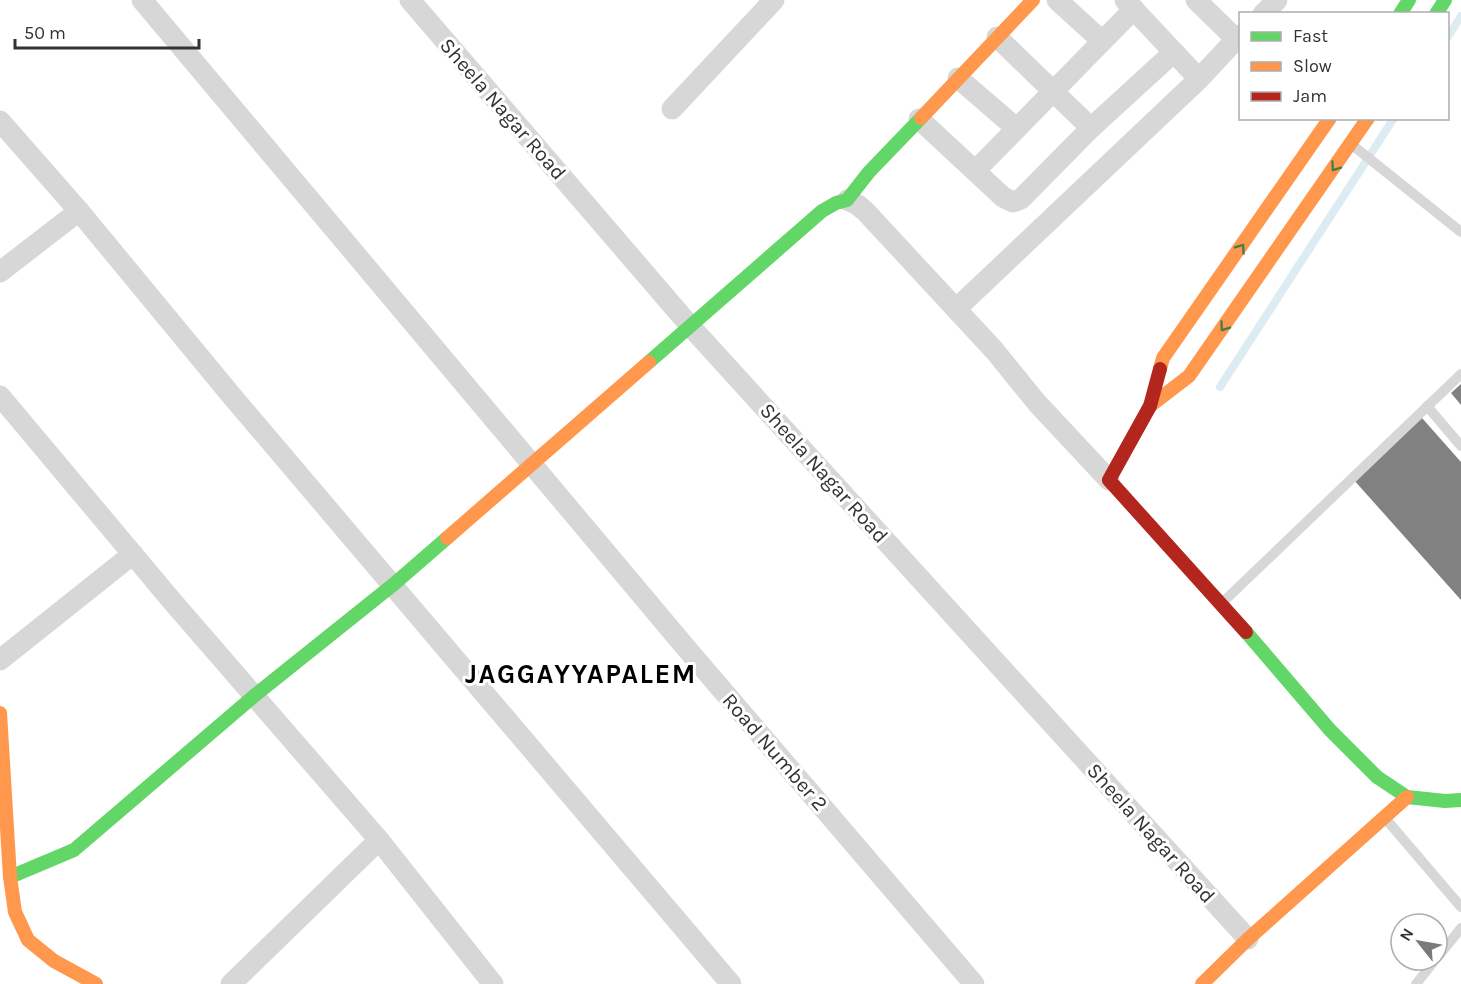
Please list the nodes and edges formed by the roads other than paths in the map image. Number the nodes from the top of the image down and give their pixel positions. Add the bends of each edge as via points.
1 (142, 0) edge
2 (410, 0) edge
3 (774, 0) edge
4 (1033, 0) edge
5 (1058, 0) edge
6 (1196, 0) edge
7 (1277, 0) edge
8 (1129, 5) edge
9 (1265, 12) edge
10 (997, 37) junction
11 (1238, 37) edge
12 (1102, 41) junction
13 (1174, 52) junction
14 (958, 78) junction
15 (1198, 79) junction
16 (1053, 90) junction
17 (672, 109) dead end
18 (919, 119) junction
19 (1329, 120) edge
20 (1367, 120) edge
21 (0, 121) edge
22 (1016, 128) junction
23 (1091, 128) junction
24 (1351, 144) junction
25 (975, 171) junction
26 (847, 200) junction
27 (79, 211) junction
28 (1461, 231) edge
29 (0, 272) edge
30 (956, 309) junction
31 (691, 327) junction
32 (1461, 374) edge
33 (0, 396) edge
34 (1150, 406) junction
35 (1427, 406) junction
36 (1461, 446) edge
37 (531, 464) junction
38 (1109, 480) junction
39 (133, 554) junction
40 (394, 584) junction
41 (1221, 604) junction
42 (0, 660) edge
43 (254, 696) junction
44 (0, 713) edge
45 (1407, 798) junction
46 (1461, 800) edge
47 (1385, 818) junction
48 (379, 840) junction
49 (10, 877) junction
50 (1461, 907) edge
51 (1461, 928) edge
52 (1248, 939) junction
53 (1449, 943) edge
54 (1426, 972) edge
55 (96, 984) edge
56 (231, 984) edge
57 (494, 984) edge
58 (732, 984) edge
59 (974, 984) edge
60 (1202, 984) edge
61 (1416, 984) edge

1 - 37 street, Road Number 2
2 - 31 street, Sheela Nagar Road
3 - 17 street
4 - 10 street
5 - 12 street
6 - 11 street
7 - 9 street
8 - 12 street
8 - 13 street
10 - 14 street
10 - 16 street
11 - 15 street
12 - 16 street
13 - 15 street
13 - 23 street
14 - 18 street
14 - 22 street
15 - 30 street
16 - 22 street
16 - 23 street
18 - 25 street
18 - 26 street
34 -> 19 street via 1163,358
20 - 24 street
21 - 27 street
22 - 25 street
23 - 25 street via 1021,199 1013,202
24 - 28 lane
24 -> 34 street via 1190,376
26 - 30 street via 866,212
26 - 31 street via 822,211
27 - 29 street
27 - 40 street
30 - 38 street
31 - 37 street
31 - 52 street, Sheela Nagar Road
32 - 35 lane
33 - 39 street
34 - 38 street
35 - 36 lane
35 - 41 lane
37 - 40 street
37 - 59 street, Road Number 2
38 - 41 street
39 - 42 street
39 - 43 street
40 - 43 street
40 - 58 street
41 - 45 street via 1330,730 1377,777
43 - 48 street
43 - 49 street via 74,850
44 - 49 street
45 - 46 street
45 - 47 street
47 - 50 lane
47 - 52 street
48 - 56 street
48 - 57 street
49 - 55 street via 15,912 28,940 54,961
51 - 53 lane
52 - 60 street
54 - 61 lane

